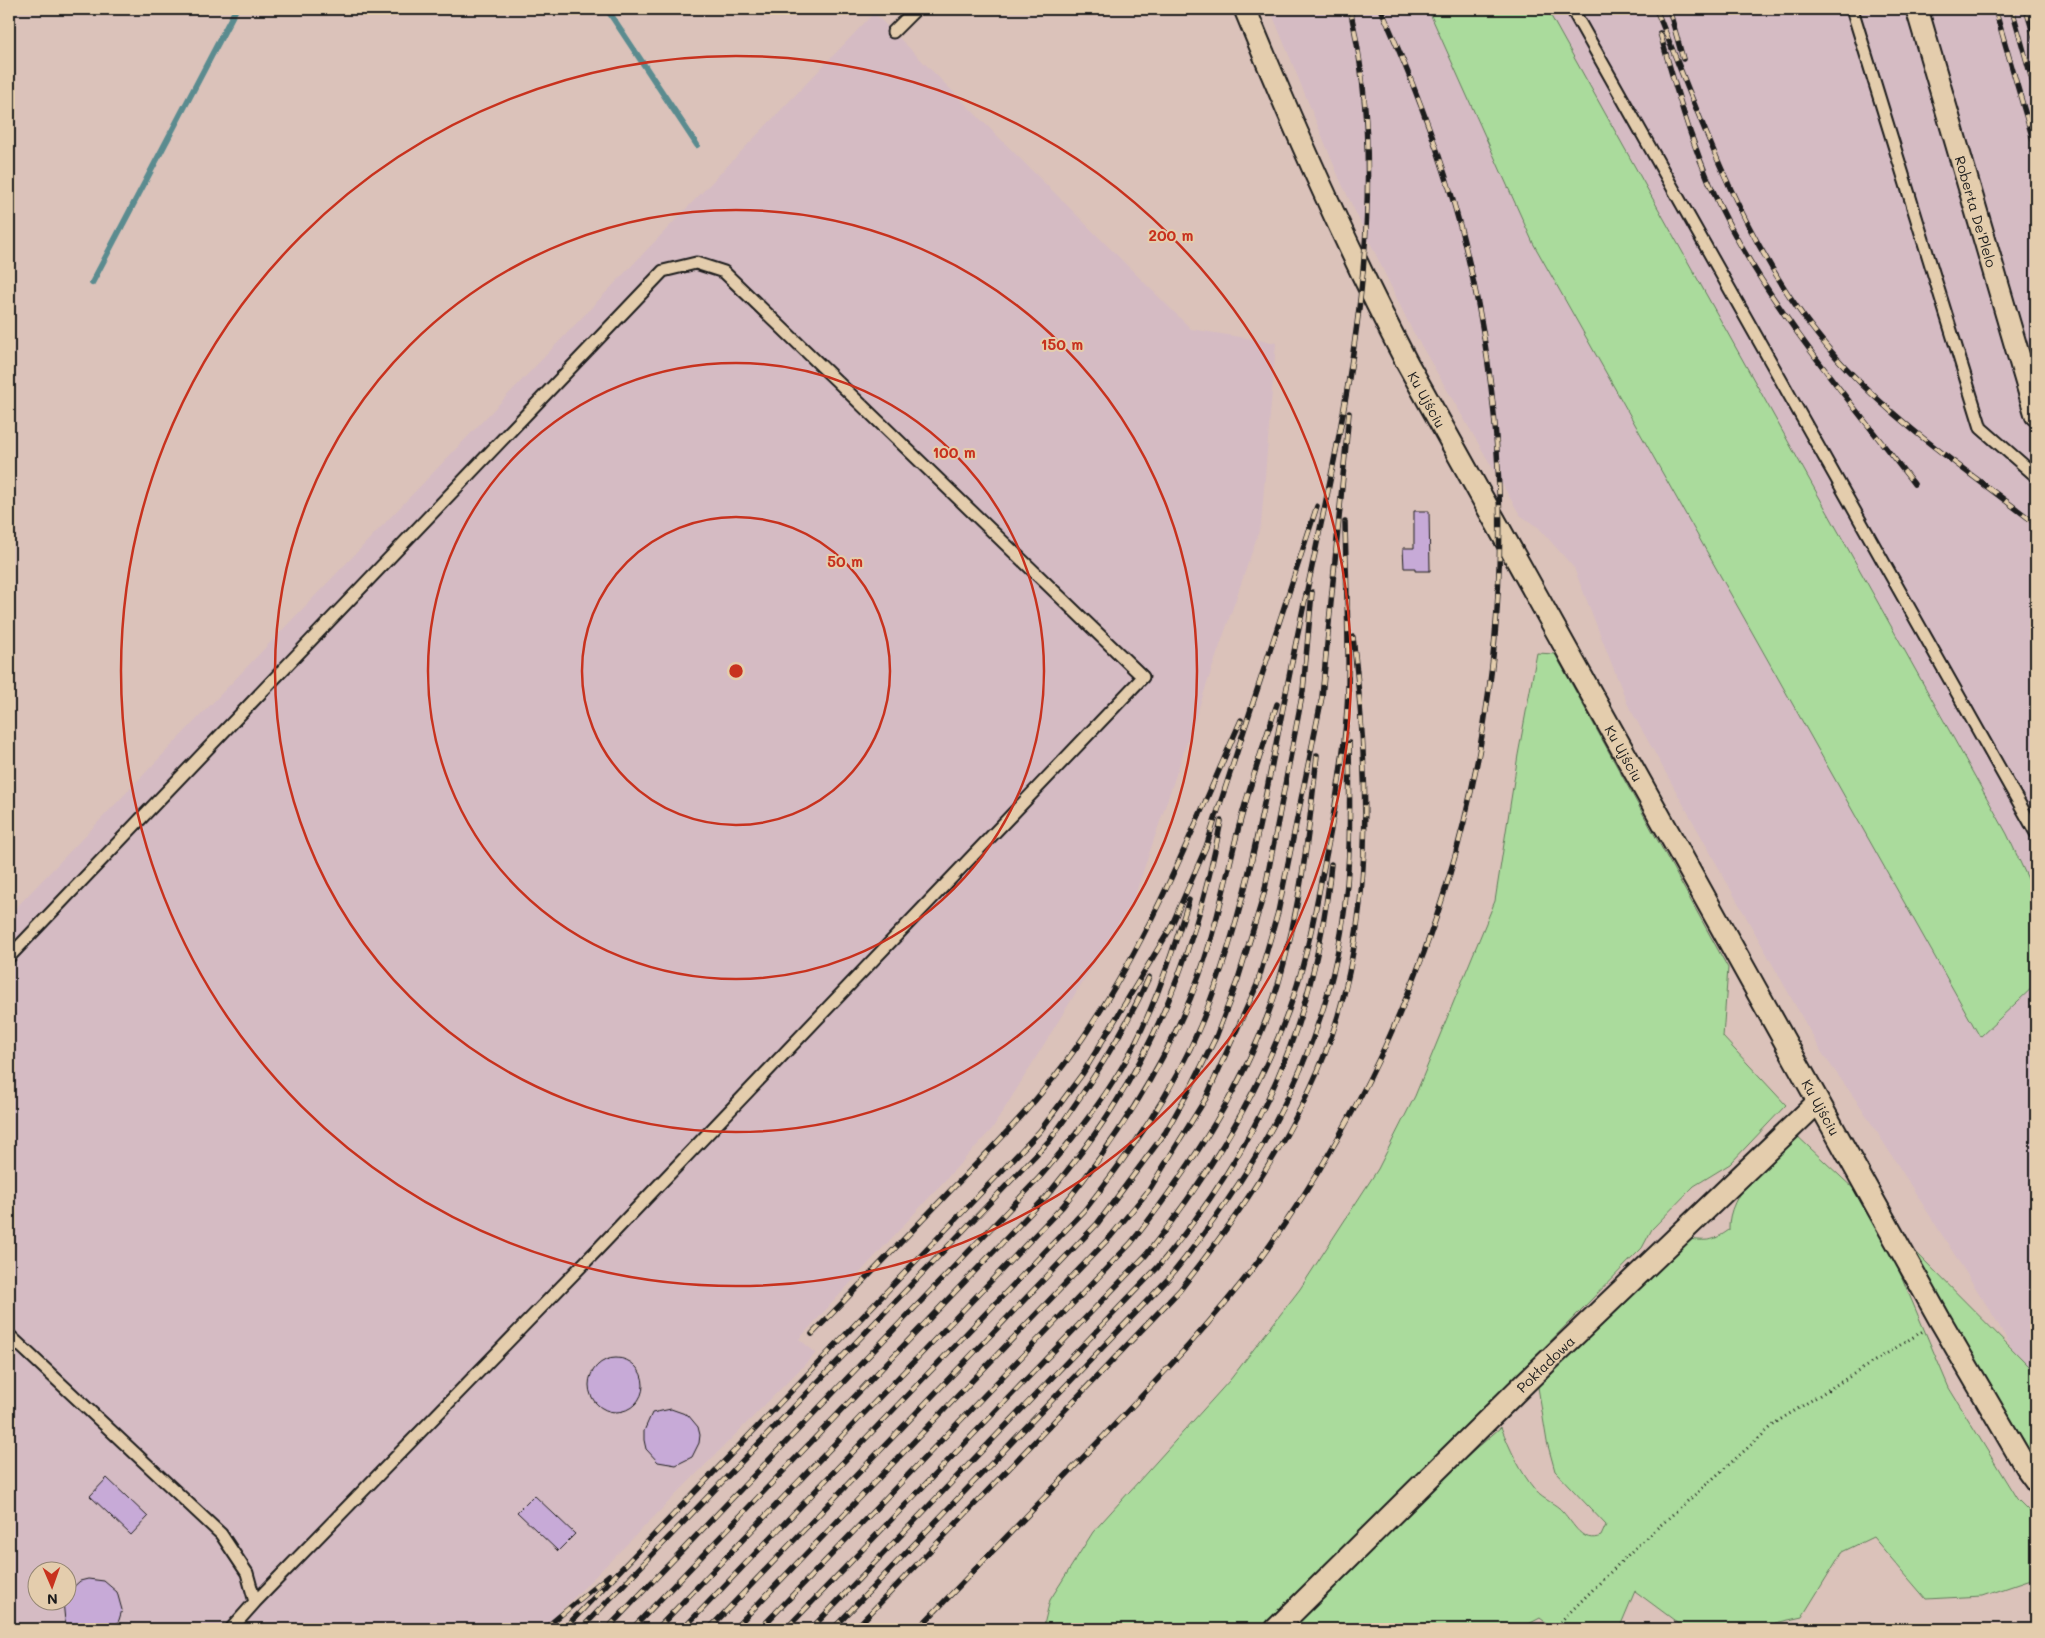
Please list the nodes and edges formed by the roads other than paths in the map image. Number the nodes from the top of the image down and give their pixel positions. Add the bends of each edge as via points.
1 (916, 9) edge
2 (1245, 9) edge
3 (1572, 9) edge
4 (1852, 9) edge
5 (1917, 9) edge
6 (893, 32) dead end
7 (2036, 415) edge
8 (2036, 476) edge
9 (2036, 833) edge
10 (9, 956) edge
11 (1818, 1102) junction
12 (9, 1335) edge
13 (2036, 1481) edge
14 (255, 1602) junction
15 (231, 1629) edge
16 (1276, 1629) edge

1 - 6 lane
2 - 11 street, Ku Ujściu via 1324,195 1406,361
3 - 9 lane
4 - 8 lane via 1981,428
5 - 7 street, Roberta De'Plelo
10 - 14 lane via 663,271 696,263 724,272 1143,677 596,1251
11 - 13 street, Ku Ujściu via 1940,1320
11 - 16 street, Pokładowa
12 - 14 lane via 221,1534 247,1574
14 - 15 lane

